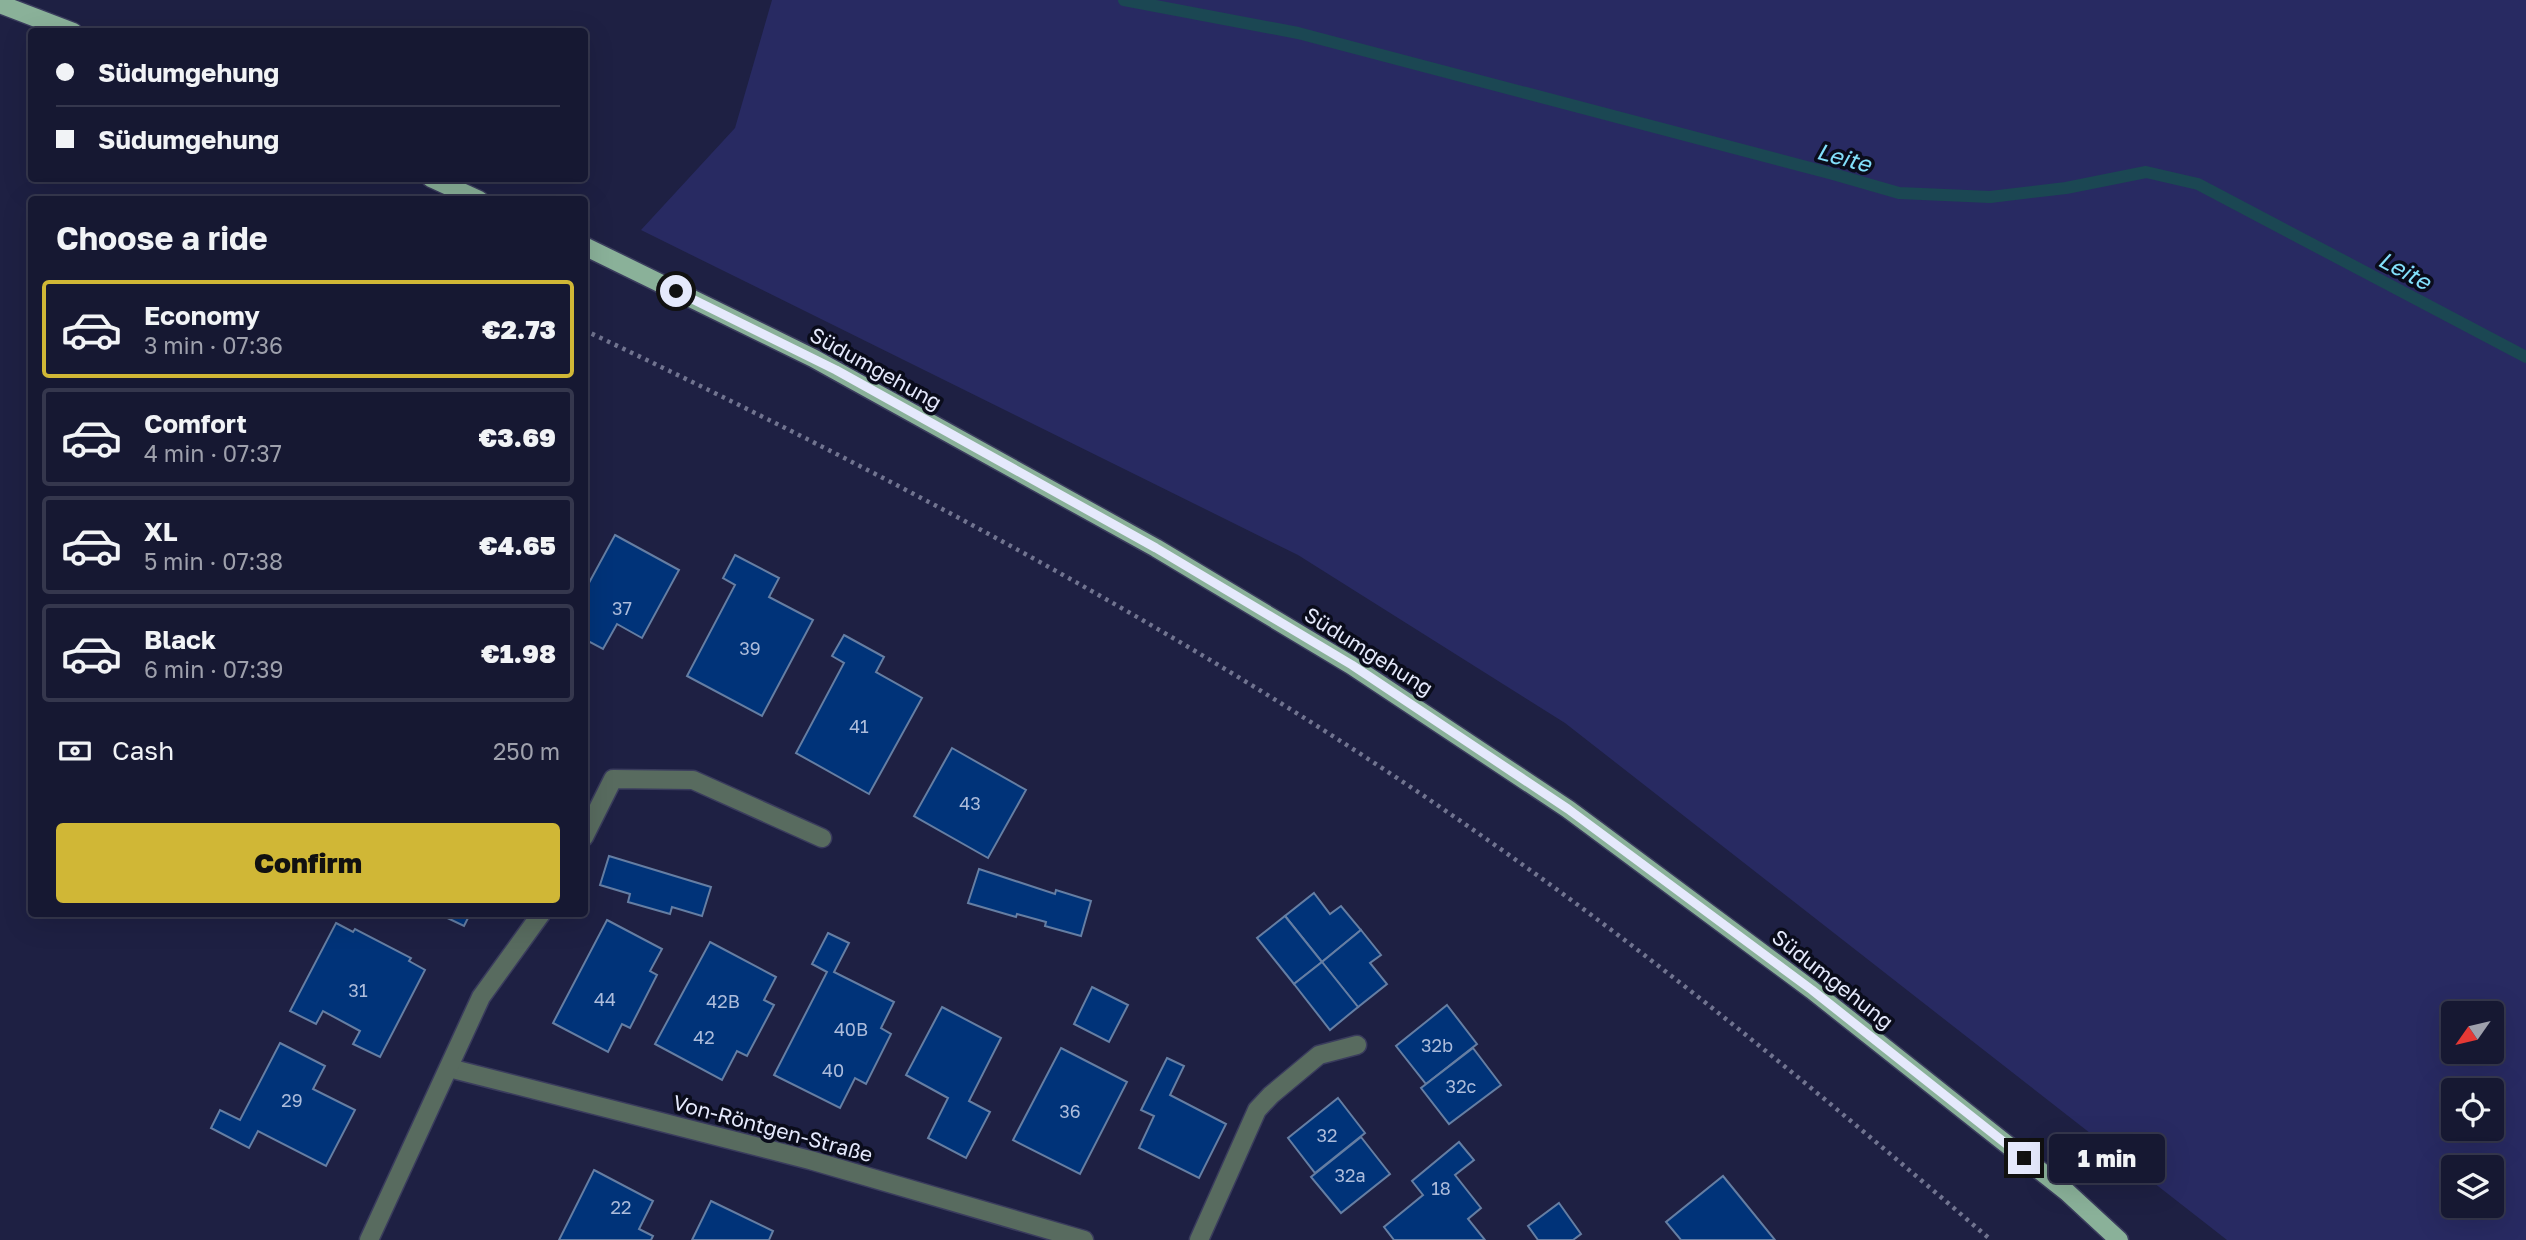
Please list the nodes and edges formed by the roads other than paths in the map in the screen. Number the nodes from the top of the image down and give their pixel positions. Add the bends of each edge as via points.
1 (0, 4) edge
2 (63, 28) edge
3 (440, 182) edge
4 (470, 196) edge
5 (588, 248) edge
6 (588, 829) edge
7 (822, 838) dead end
8 (539, 917) edge
9 (1357, 1045) dead end
10 (449, 1068) junction
11 (369, 1240) edge
12 (1084, 1240) edge
13 (1199, 1240) edge
14 (2119, 1240) edge

1 - 2 main road
3 - 4 main road
5 - 14 main road, Südumgehung via 813,358 1156,548 1352,665 1568,809 1812,990 2067,1192
6 - 7 street via 613,779 692,780
8 - 10 street via 481,997
9 - 13 street via 1319,1055 1257,1110
10 - 11 street
10 - 12 street, Von-Röntgen-Straße via 810,1160

